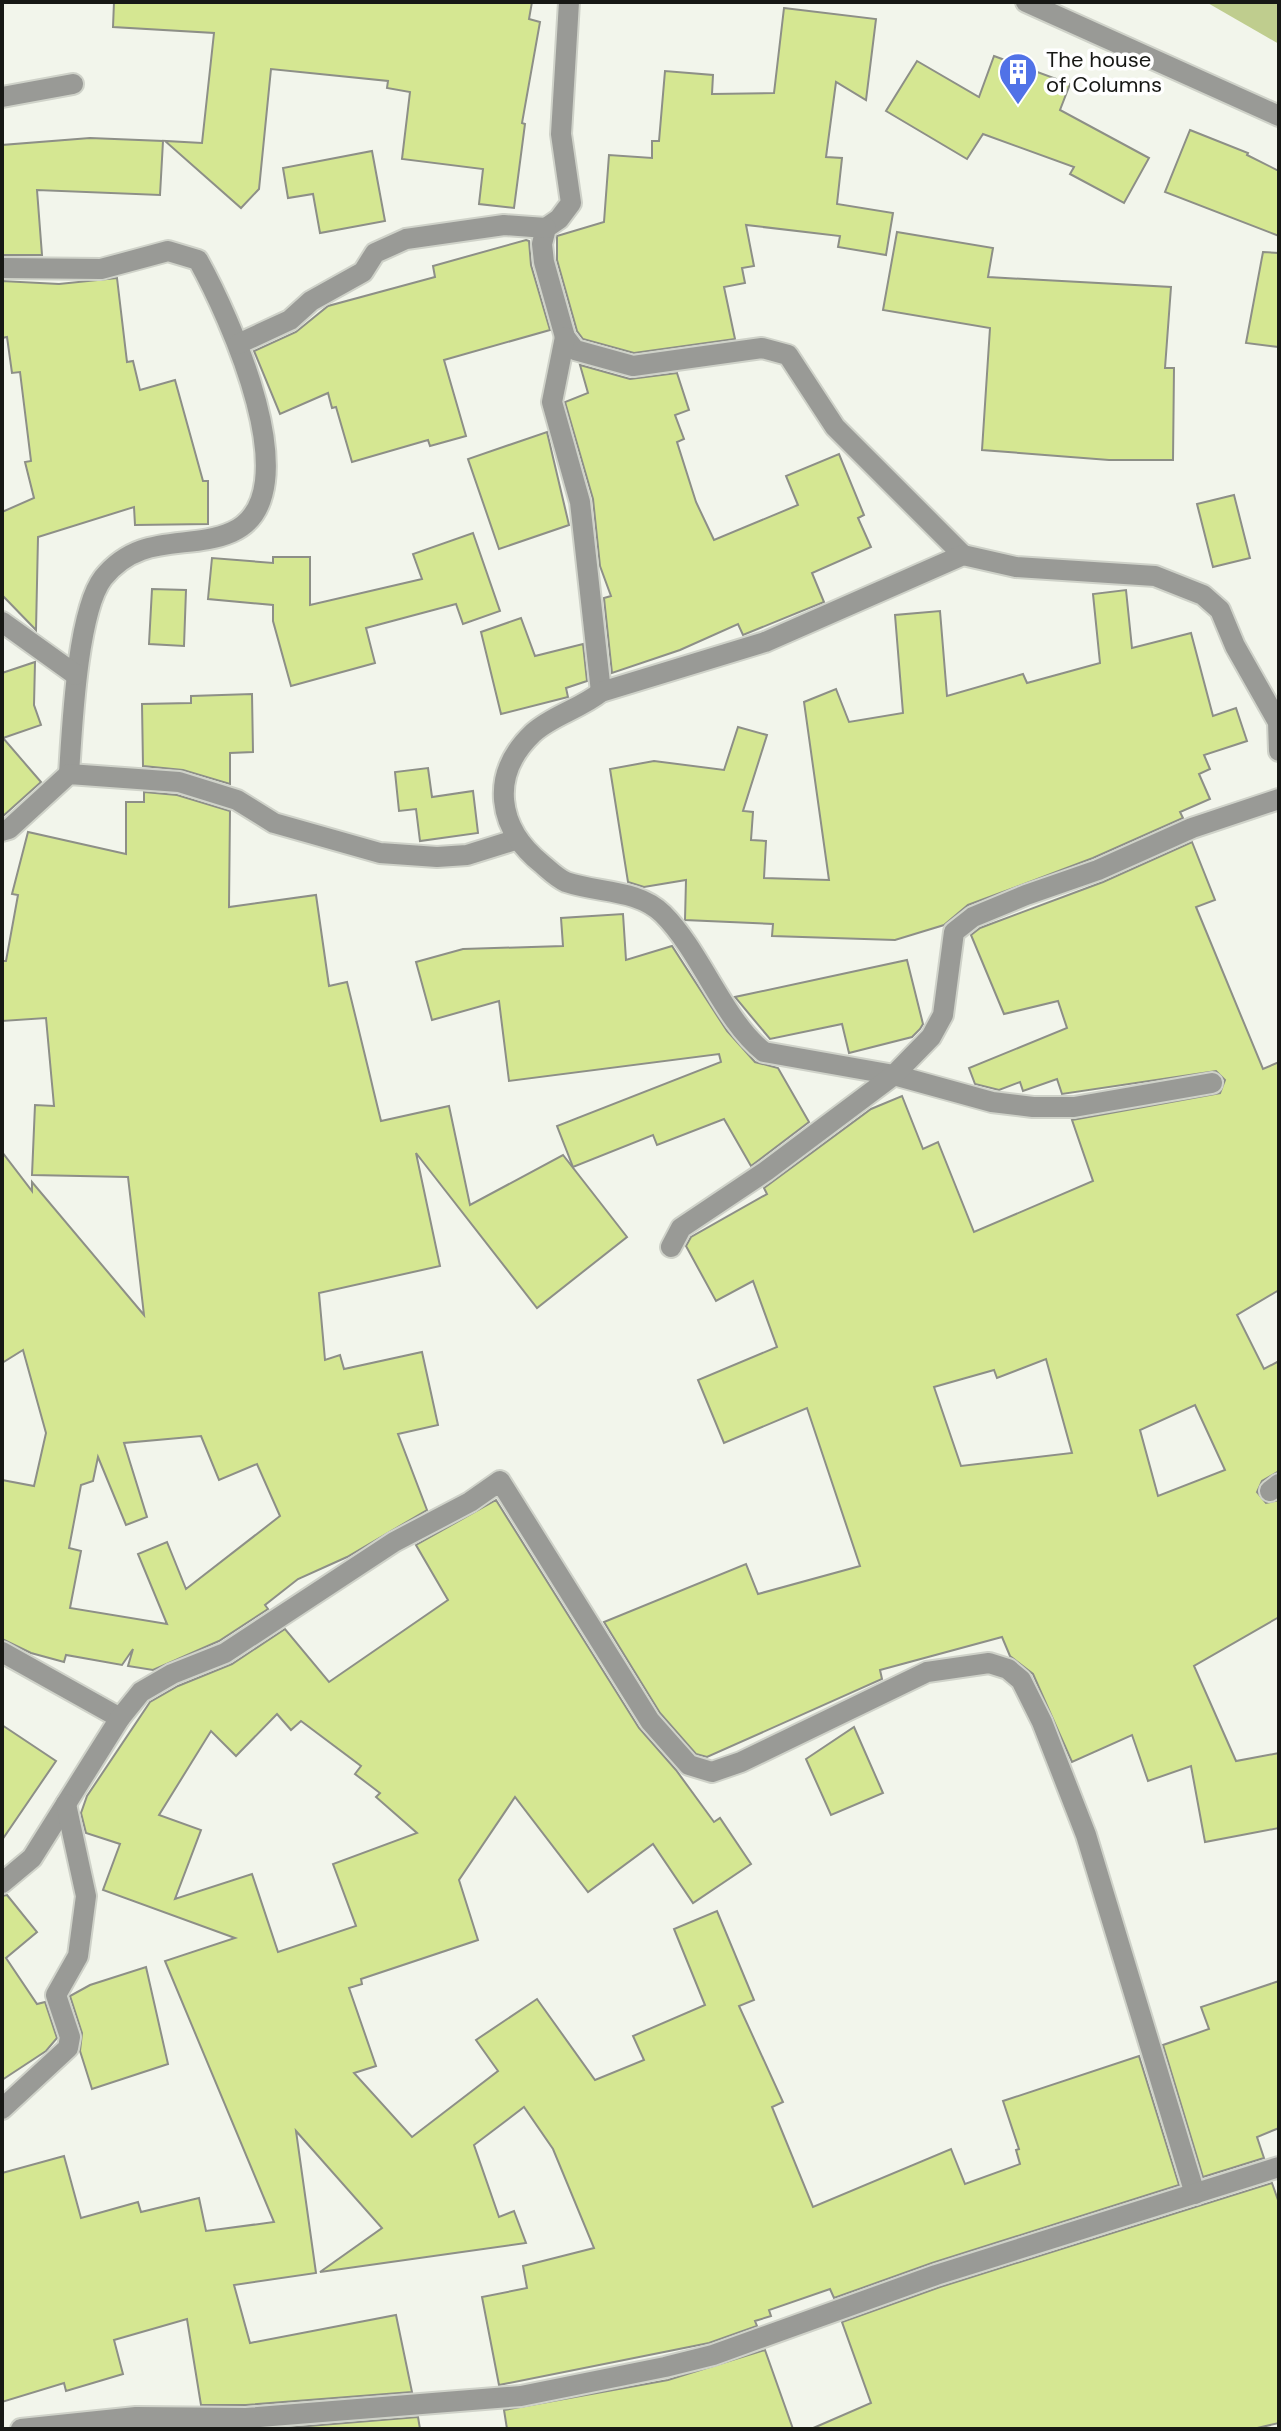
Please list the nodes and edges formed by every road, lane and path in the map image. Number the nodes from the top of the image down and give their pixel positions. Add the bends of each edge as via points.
1 (569, 2) edge
2 (1026, 2) edge
3 (73, 84) dead end
4 (2, 97) edge
5 (1279, 116) edge
6 (546, 228) junction
7 (2, 268) edge
8 (565, 337) junction
9 (238, 344) junction
10 (963, 555) junction
11 (2, 622) edge
12 (76, 675) junction
13 (601, 692) junction
14 (1279, 751) edge
15 (69, 774) junction
16 (1279, 799) edge
17 (2, 831) edge
18 (515, 840) junction
19 (894, 1075) junction
20 (1212, 1083) dead end
21 (671, 1247) dead end
22 (2, 1652) edge
23 (120, 1718) junction
24 (66, 1804) junction
25 (2, 1883) edge
26 (2, 2109) edge
27 (1279, 2167) edge
28 (1195, 2194) junction
29 (21, 2429) edge

1 - 6 street via 561,134 571,203
2 - 5 street
3 - 4 street
6 - 8 street via 544,262
6 - 9 street via 504,225 406,239 375,253 363,272 311,301 290,320
7 - 9 street via 34,265 73,271 168,251 189,256 198,260
8 - 10 street via 575,350 633,366 762,348 788,355 835,427
8 - 13 street via 552,402 580,502
9 - 12 street via 255,392 262,437 265,478 260,504 249,522 232,532 165,542 118,564 96,590
10 - 13 street via 765,642
10 - 14 street via 1016,567 1155,576 1203,595 1220,610 1278,722
11 - 12 street
12 - 15 street
13 - 18 street via 536,730 516,758 503,787
15 - 17 street
15 - 18 street via 179,782 237,800 274,823 380,853 467,855
16 - 19 street via 1192,828 973,917 954,932 943,1015 931,1037
18 - 19 street via 562,880 595,891 634,895 662,912 764,1052
19 - 20 street via 992,1102 1033,1107 1074,1107
19 - 21 street via 681,1228
22 - 23 street
23 - 24 street
23 - 28 street via 141,1692 225,1653 394,1542 500,1481 643,1710 689,1765 712,1772 741,1762 927,1672 989,1663 1008,1669 1021,1680 1042,1722 1086,1835
24 - 25 street via 32,1858
24 - 26 street via 86,1896 78,1956 56,1995 70,2037 68,2048
27 - 28 street
28 - 29 street via 936,2275 713,2355 636,2373 521,2396 246,2418 136,2417

